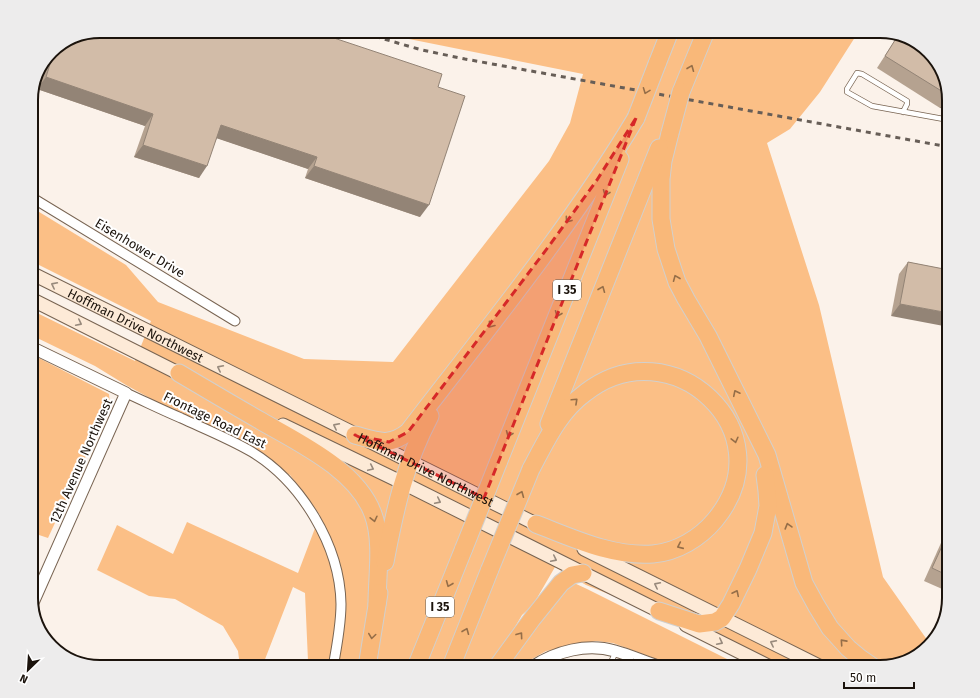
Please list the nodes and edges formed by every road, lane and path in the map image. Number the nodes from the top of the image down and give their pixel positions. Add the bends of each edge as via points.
1 (667, 38) edge
2 (703, 38) edge
3 (903, 112) junction
4 (636, 118) junction
5 (942, 119) edge
6 (668, 132) junction
7 (38, 201) edge
8 (38, 276) edge
9 (38, 302) edge
10 (235, 321) dead end
11 (38, 349) edge
12 (468, 354) junction
13 (179, 373) junction
14 (126, 393) junction
15 (746, 413) junction
16 (355, 435) junction
17 (409, 461) junction
18 (532, 469) junction
19 (403, 483) junction
20 (536, 524) junction
21 (583, 573) junction
22 (38, 592) edge
23 (377, 604) junction
24 (659, 611) junction
25 (722, 618) junction
26 (616, 651) junction
27 (334, 660) edge
28 (368, 660) edge
29 (419, 660) edge
30 (454, 660) edge
31 (502, 660) edge
32 (544, 660) edge
33 (612, 660) edge
34 (641, 660) edge
35 (756, 660) edge
36 (807, 660) edge
37 (863, 660) edge

1 -> 4 highway, I 35, bridge
6 -> 2 highway, I 35, bridge
3 - 3 lane via 872,106 847,92 847,89 857,73 862,74 907,101
3 - 5 lane
4 -> 12 highway via 597,180
4 -> 29 highway, I 35, bridge
15 -> 6 highway via 708,336 686,299 666,249 661,219 661,179
18 -> 6 highway, I 35
7 - 10 street, Eisenhower Drive
16 -> 8 main road, Hoffman Drive Northwest
9 -> 13 main road, Hoffman Drive Northwest
11 - 14 street, Frontage Road East
12 - 16 highway via 404,436 389,442 378,442
12 - 17 highway via 433,411
13 -> 19 main road, Hoffman Drive Northwest
13 -> 23 highway via 307,448 355,484 374,514 377,530
14 - 22 street, 12th Avenue Northwest
14 - 27 street, Frontage Road East via 247,449 284,476 296,490 323,532 333,558 341,602
25 -> 15 highway via 754,556 766,520 768,491 765,474
37 -> 15 highway via 830,628 804,583 767,455
16 - 17 main road, Hoffman Drive Northwest
17 - 19 highway
17 - 20 main road, Hoffman Drive Northwest
18 -> 20 highway via 556,424 569,407 594,386 637,371 666,373 694,385 706,394 717,405 732,431 738,461 733,490 719,515 698,537 669,551 635,554 611,550
30 -> 18 highway, I 35, bridge
19 -> 21 main road, Hoffman Drive Northwest
19 - 23 highway
25 -> 20 main road, Hoffman Drive Northwest
21 - 24 main road, Hoffman Drive Northwest
31 -> 21 highway via 561,583 572,575
23 -> 28 highway
24 - 25 highway via 699,624 715,622
24 -> 35 main road, Hoffman Drive Northwest
36 -> 25 main road, Hoffman Drive Northwest
26 - 32 street via 599,648 573,650
26 - 33 lane
26 - 34 street

